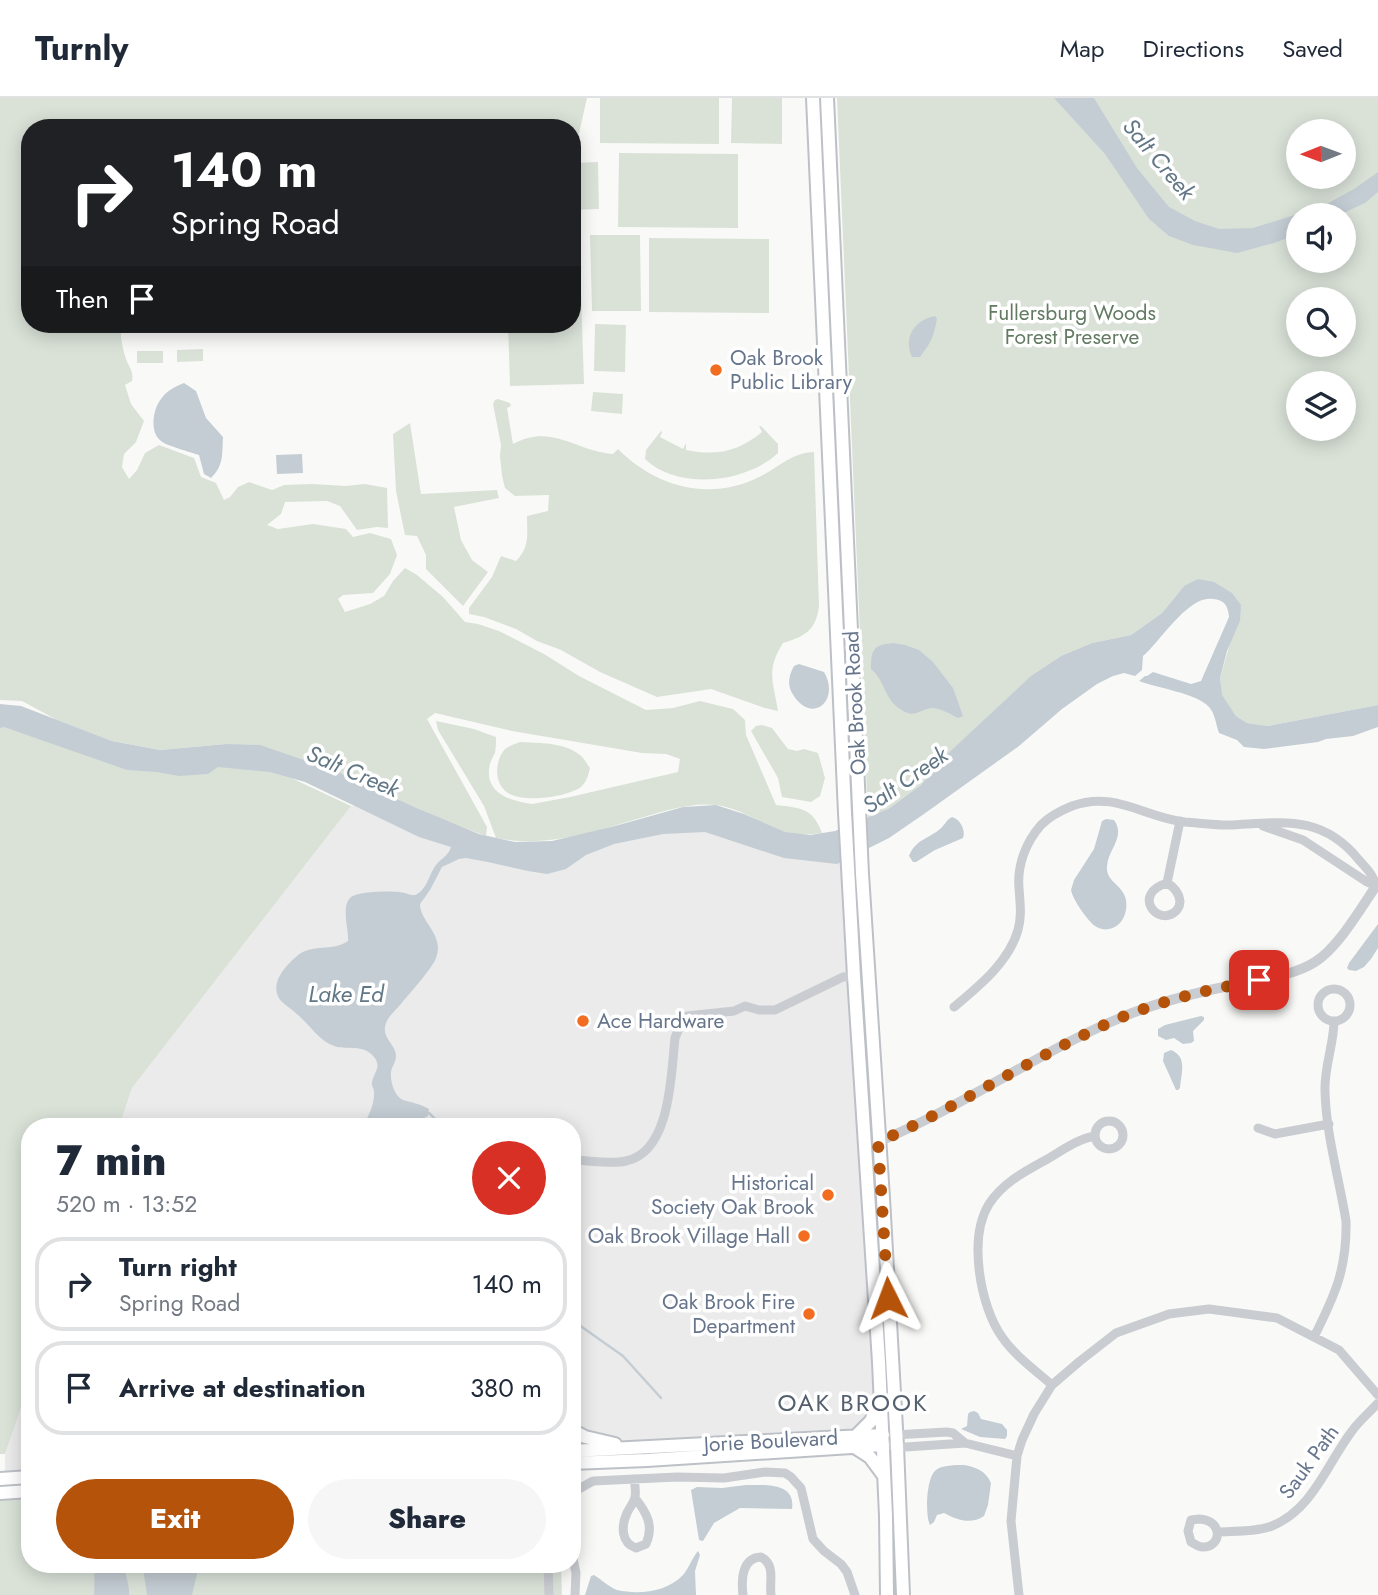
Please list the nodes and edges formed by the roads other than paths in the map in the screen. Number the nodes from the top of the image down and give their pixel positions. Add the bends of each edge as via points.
1 (813, 98) edge
2 (827, 98) edge
3 (1180, 821) junction
4 (1254, 824) junction
5 (1336, 838) junction
6 (1328, 856) junction
7 (1167, 883) dead end
8 (1377, 885) edge
9 (854, 976) junction
10 (954, 1007) dead end
11 (1334, 1021) dead end
12 (1329, 1124) junction
13 (1258, 1128) dead end
14 (1095, 1136) dead end
15 (872, 1143) junction
16 (581, 1160) edge
17 (1314, 1337) junction
18 (1052, 1385) junction
19 (1378, 1395) edge
20 (881, 1399) junction
21 (1378, 1404) edge
22 (581, 1435) edge
23 (890, 1440) junction
24 (855, 1441) junction
25 (632, 1448) junction
26 (712, 1450) junction
27 (581, 1451) edge
28 (1017, 1456) junction
29 (581, 1463) edge
30 (884, 1476) junction
31 (21, 1478) edge
32 (0, 1479) edge
33 (634, 1479) junction
34 (581, 1488) edge
35 (21, 1492) edge
36 (0, 1493) edge
37 (635, 1498) junction
38 (1218, 1532) dead end
39 (548, 1573) edge
40 (576, 1573) edge
41 (549, 1595) edge
42 (575, 1595) edge
43 (743, 1595) edge
44 (771, 1595) edge
45 (855, 1595) edge
46 (887, 1595) edge
47 (903, 1595) edge
48 (1019, 1595) edge

1 - 9 main road, Oak Brook Road
2 - 15 main road, Oak Brook Road
3 - 4 street
3 - 7 street
3 - 10 street via 1101,800 1067,807 1042,824 1020,865 1019,926 1013,943 993,971
4 - 5 street via 1290,822
4 - 6 street via 1292,835
5 - 6 street
5 - 8 street
6 - 8 street
8 - 15 street via 1336,941 1310,964 1171,999 1120,1018
9 - 15 main road, Oak Brook Road
9 - 16 street via 775,1010 745,1006 687,1016 675,1038 665,1116 657,1137 627,1161
11 - 12 street via 1325,1085
12 - 13 street via 1275,1134
12 - 17 street via 1346,1221 1345,1256 1336,1291
14 - 18 street via 1009,1181 989,1205 980,1230 981,1273 993,1322 1010,1348
15 - 20 main road, Oak Brook Road
15 - 23 main road, Oak Brook Road via 883,1198
17 - 18 street via 1277,1318 1209,1309 1169,1314 1116,1333
17 - 19 street via 1339,1350
18 - 28 street via 1030,1420
20 - 23 main road, Oak Brook Road
20 - 24 main road
21 - 38 street, Sauk Path via 1352,1431 1291,1516 1269,1527
22 - 25 main road
23 - 24 main road, Jorie Boulevard
23 - 28 street, Jorie Boulevard via 940,1446 965,1443
23 - 30 main road, Oak Brook Road
23 - 47 main road, Oak Brook Road via 900,1517
24 - 26 main road, Jorie Boulevard
24 - 30 main road
25 - 26 main road, Jorie Boulevard
25 - 27 main road, Jorie Boulevard
26 - 29 main road, Jorie Boulevard via 647,1460
28 - 48 street via 1011,1521
30 - 46 main road, Oak Brook Road
31 - 32 main road
33 - 34 street via 593,1481
33 - 37 street
33 - 45 street via 724,1478 765,1472 791,1477 802,1488 813,1539 847,1572
35 - 36 main road
37 - 37 street via 623,1526 627,1544 636,1548 646,1544 650,1526
39 - 41 street
40 - 42 street
43 - 44 street via 747,1563 761,1557 771,1566

